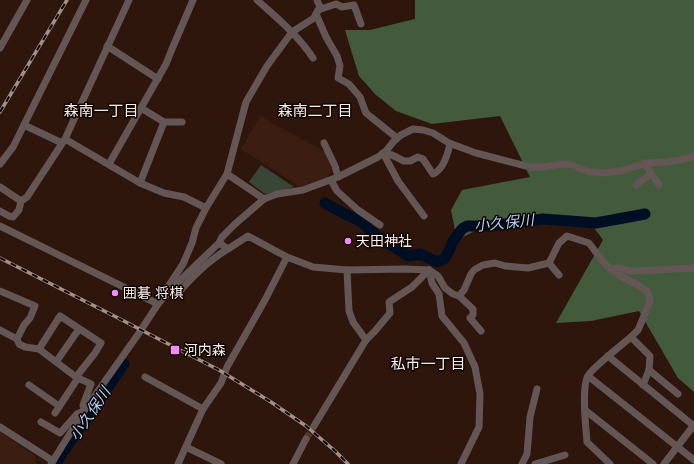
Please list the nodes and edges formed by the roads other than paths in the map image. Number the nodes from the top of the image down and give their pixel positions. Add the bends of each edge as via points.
1 (27, 0) edge
2 (86, 0) edge
3 (129, 0) edge
4 (193, 0) edge
5 (257, 0) edge
6 (317, 0) edge
7 (337, 2) edge
8 (317, 12) junction
9 (360, 24) dead end
10 (292, 32) junction
11 (108, 46) junction
12 (0, 48) edge
13 (312, 58) dead end
14 (158, 79) junction
15 (141, 108) junction
16 (164, 122) junction
17 (182, 122) dead end
18 (24, 125) junction
19 (397, 138) junction
20 (64, 141) junction
21 (324, 143) dead end
22 (450, 144) junction
23 (383, 153) junction
24 (694, 156) edge
25 (0, 164) edge
26 (109, 164) junction
27 (644, 164) junction
28 (227, 174) junction
29 (651, 174) junction
30 (338, 177) junction
31 (331, 180) junction
32 (140, 183) junction
33 (636, 185) dead end
34 (659, 185) dead end
35 (0, 187) edge
36 (264, 199) junction
37 (21, 201) junction
38 (206, 208) junction
39 (0, 211) edge
40 (424, 216) dead end
41 (380, 225) dead end
42 (0, 226) edge
43 (219, 243) junction
44 (228, 249) junction
45 (287, 257) junction
46 (549, 263) junction
47 (694, 268) edge
48 (610, 269) junction
49 (347, 270) junction
50 (429, 270) junction
51 (559, 275) dead end
52 (173, 287) junction
53 (0, 291) edge
54 (165, 296) junction
55 (459, 296) junction
56 (158, 304) junction
57 (79, 329) junction
58 (0, 330) edge
59 (481, 331) dead end
60 (631, 337) junction
61 (17, 339) junction
62 (366, 340) junction
63 (38, 349) junction
64 (608, 356) junction
65 (56, 362) junction
66 (649, 370) junction
67 (588, 376) junction
68 (77, 377) junction
69 (144, 377) dead end
70 (29, 385) dead end
71 (643, 385) junction
72 (537, 388) dead end
73 (678, 394) dead end
74 (59, 406) junction
75 (203, 409) junction
76 (584, 410) junction
77 (84, 411) junction
78 (55, 413) dead end
79 (46, 423) dead end
80 (314, 426) tunnel mouth
81 (694, 426) edge
82 (0, 427) edge
83 (306, 439) tunnel mouth
84 (677, 446) junction
85 (186, 447) junction
86 (565, 455) dead end
87 (694, 460) edge
88 (52, 463) edge
89 (608, 463) edge
90 (178, 464) edge
91 (221, 464) edge
92 (293, 464) edge
93 (461, 464) edge
94 (522, 464) edge
95 (534, 464) edge
96 (653, 464) edge
97 (664, 464) edge

1 - 12 street
2 - 18 street
3 - 11 street
4 - 14 street
5 - 10 street
6 - 8 street via 320,8
7 - 8 street
7 - 9 street via 342,7 354,5
8 - 10 street via 314,18
8 - 19 street via 326,37 338,56 338,78 349,84 360,97 366,113
10 - 13 street
10 - 28 street via 267,66 246,102
11 - 14 street
11 - 20 street
14 - 15 street
15 - 16 street
15 - 26 street
16 - 17 street
16 - 32 street
18 - 20 street
18 - 25 street via 13,147
19 - 22 street via 413,129 423,130
19 - 23 street
20 - 26 street
20 - 37 street via 27,197
21 - 30 street
22 - 23 street via 446,159 433,174 424,159 418,157 404,161
22 - 27 street via 530,167 564,164 589,172 602,173 621,171
23 - 30 street
23 - 40 street via 398,181
24 - 27 street
26 - 32 street
27 - 29 street
28 - 36 street
28 - 38 street
29 - 33 street
29 - 34 street
30 - 31 street
31 - 36 street
31 - 41 street via 337,191
32 - 38 street via 164,193 184,197
35 - 37 street
36 - 43 street via 235,224
37 - 39 street via 20,210 13,216
38 - 54 street via 183,264
42 - 56 street
43 - 44 street
43 - 52 street
44 - 45 street via 248,236
44 - 52 street via 197,272 179,292
45 - 49 street via 313,267
45 - 75 street via 221,382
46 - 48 street via 559,243 567,236 589,243
46 - 51 street
46 - 55 street via 528,268 495,263 484,265 474,270
47 - 48 street via 637,271
48 - 60 street via 647,291 650,296 638,330
49 - 50 street
49 - 62 street via 349,311 353,322
50 - 55 street via 438,276 445,288
50 - 62 street via 412,287 389,302 390,313
50 - 93 street via 432,283 439,294 442,316 464,343 475,367 480,394 479,427
52 - 54 street
53 - 61 street via 35,306
54 - 56 street
55 - 59 street via 473,309 470,318
56 - 77 street
57 - 63 street via 60,316
57 - 65 street
57 - 68 street via 101,343
58 - 61 street
60 - 64 street
60 - 66 street via 650,356
61 - 63 street via 19,344 25,347
62 - 80 street
63 - 65 street
64 - 67 street
64 - 71 street
65 - 68 street
66 - 71 street
66 - 73 street
67 - 76 street via 585,382
67 - 84 street
68 - 74 street
68 - 77 street via 90,384 83,405
69 - 75 street
70 - 74 street
71 - 81 street
72 - 94 street via 530,417 527,454
74 - 78 street
75 - 85 street
76 - 89 street via 587,442
76 - 96 street
77 - 79 street via 77,414 60,433
77 - 88 street
81 - 84 street
82 - 88 street
83 - 92 street
84 - 87 street
84 - 97 street
85 - 90 street
85 - 91 street
86 - 95 street

